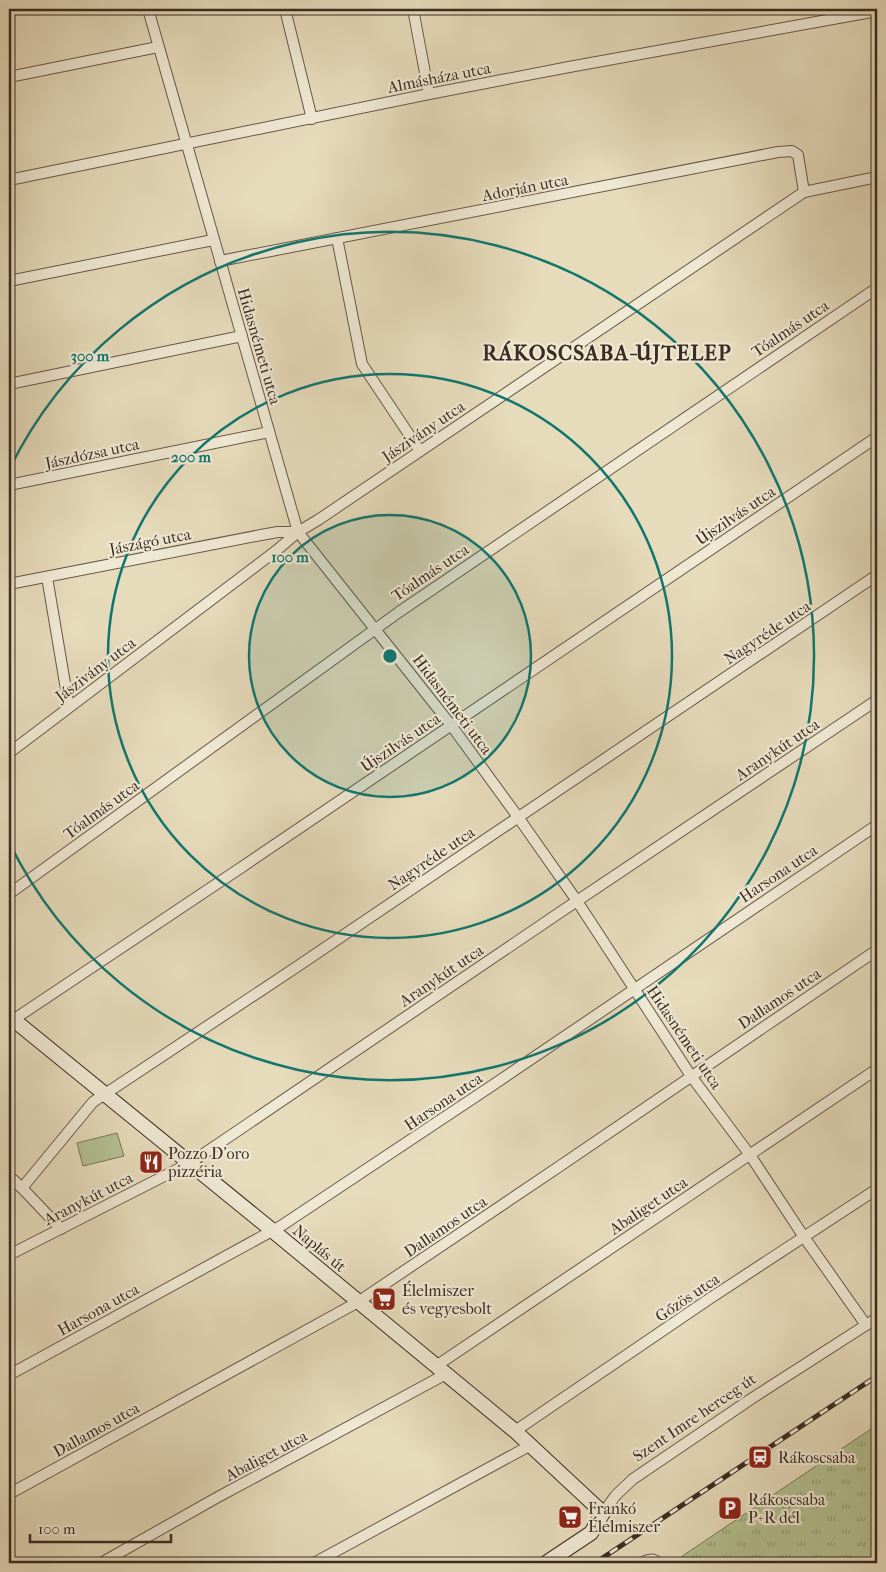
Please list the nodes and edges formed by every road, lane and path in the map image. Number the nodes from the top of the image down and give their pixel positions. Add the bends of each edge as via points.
1 (148, 9) edge
2 (285, 9) edge
3 (413, 9) edge
4 (877, 11) edge
5 (158, 47) junction
6 (9, 76) edge
7 (429, 94) junction
8 (312, 119) junction
9 (186, 144) junction
10 (877, 177) edge
11 (9, 180) edge
12 (804, 192) junction
13 (337, 238) junction
14 (213, 240) junction
15 (220, 261) junction
16 (9, 281) edge
17 (877, 288) edge
18 (242, 336) junction
19 (9, 384) edge
20 (269, 432) junction
21 (877, 437) edge
22 (420, 451) junction
23 (9, 485) edge
24 (298, 532) junction
25 (877, 575) edge
26 (47, 577) junction
27 (9, 584) edge
28 (375, 628) junction
29 (877, 700) edge
30 (69, 707) junction
31 (451, 725) junction
32 (9, 753) edge
33 (518, 818) junction
34 (877, 824) edge
35 (9, 894) edge
36 (577, 901) junction
37 (877, 950) edge
38 (634, 989) junction
39 (11, 1018) edge
40 (877, 1069) edge
41 (691, 1076) junction
42 (105, 1094) junction
43 (750, 1155) junction
44 (189, 1163) junction
45 (9, 1176) edge
46 (22, 1188) junction
47 (877, 1190) edge
48 (61, 1229) junction
49 (273, 1231) junction
50 (804, 1237) junction
51 (9, 1255) edge
52 (358, 1302) junction
53 (877, 1318) edge
54 (866, 1325) junction
55 (441, 1370) junction
56 (9, 1375) edge
57 (515, 1431) junction
58 (531, 1445) junction
59 (9, 1494) edge
60 (603, 1513) junction
61 (101, 1563) edge
62 (314, 1563) edge
63 (546, 1563) edge
64 (642, 1563) edge
65 (658, 1563) edge

1 - 5 street, Hidasnémeti utca
2 - 8 street
3 - 7 street
4 - 7 street, Almásháza utca
5 - 6 street
5 - 9 street, Hidasnémeti utca
7 - 8 street, Almásháza utca
8 - 9 street, Almásháza utca
9 - 11 street, Almásháza utca
9 - 14 street, Hidasnémeti utca
10 - 12 street, Jászivány utca
12 - 13 street, Adorján utca via 798,155 792,151
12 - 22 street, Jászivány utca
13 - 15 street, Adorján utca
13 - 22 street via 362,364
14 - 15 street, Hidasnémeti utca
14 - 16 street
15 - 18 street, Hidasnémeti utca
17 - 28 street, Tóalmás utca
18 - 19 street
18 - 20 street, Hidasnémeti utca
20 - 23 street, Jászdózsa utca
20 - 24 street, Hidasnémeti utca
21 - 31 street, Újszilvás utca
22 - 24 street, Jászivány utca
24 - 26 street, Jászágó utca via 261,535
24 - 28 street, Hidasnémeti utca
24 - 30 street, Jászivány utca
25 - 33 street, Nagyréde utca
26 - 27 street, Jászágó utca
26 - 30 street
28 - 31 street, Hidasnémeti utca
28 - 35 street, Tóalmás utca
29 - 36 street, Aranykút utca
30 - 32 street, Jászivány utca
31 - 33 street, Hidasnémeti utca
31 - 39 street, Újszilvás utca
33 - 36 street, Hidasnémeti utca
33 - 42 street, Nagyréde utca
34 - 38 street, Harsona utca
36 - 38 street, Hidasnémeti utca
36 - 44 street, Aranykút utca
37 - 41 street, Dallamos utca
38 - 41 street, Hidasnémeti utca
38 - 49 street, Harsona utca
39 - 42 street, Naplás út
40 - 43 street, Abaliget utca
41 - 43 street, Hidasnémeti utca
41 - 52 street, Dallamos utca
42 - 44 street, Naplás út
42 - 46 street, Nagyréde utca via 94,1102
43 - 50 street, Hidasnémeti utca
43 - 55 street, Abaliget utca
44 - 48 street, Aranykút utca
44 - 49 street, Naplás út
45 - 46 street
46 - 48 street
47 - 50 street, Gőzös utca
48 - 51 street, Aranykút utca
49 - 52 street, Naplás út
49 - 56 street, Harsona utca
50 - 54 street, Hidasnémeti utca
50 - 57 street, Gőzös utca
52 - 55 street, Naplás út
52 - 59 street, Dallamos utca
53 - 54 street, Szent Imre herceg út
54 - 60 street, Szent Imre herceg út via 633,1479
55 - 57 street, Naplás út
55 - 61 street, Abaliget utca
57 - 58 street, Naplás út
58 - 60 street, Naplás út
58 - 62 street
60 - 63 street, Szent Imre herceg út via 592,1533
64 - 65 street via 654,1560

